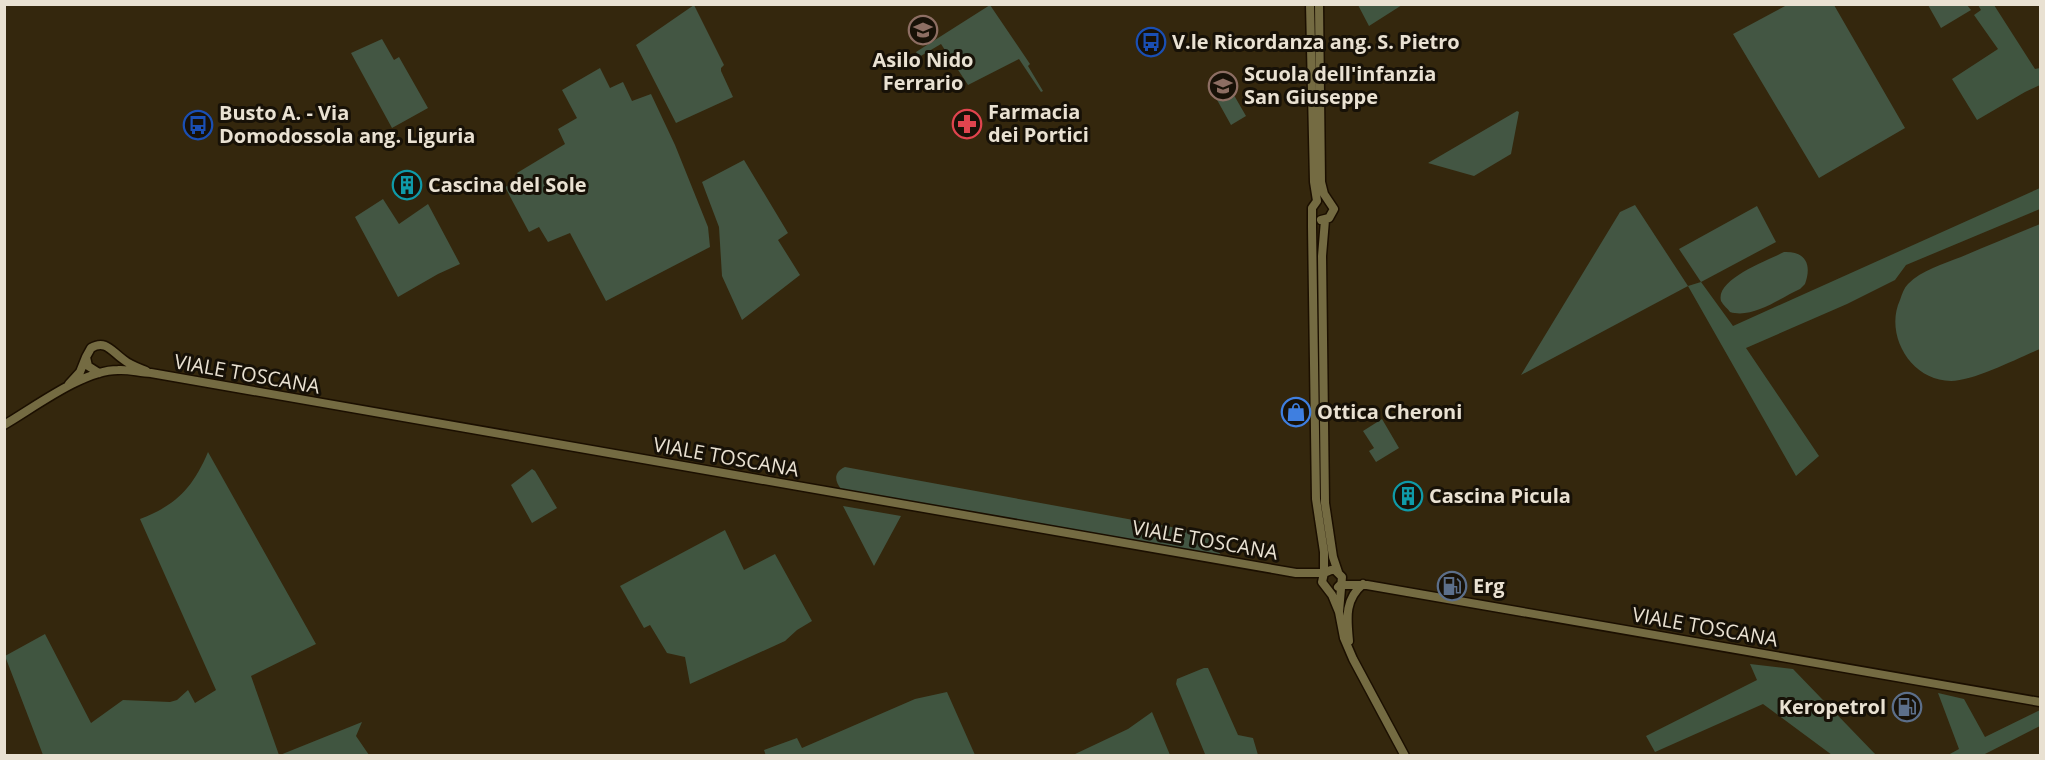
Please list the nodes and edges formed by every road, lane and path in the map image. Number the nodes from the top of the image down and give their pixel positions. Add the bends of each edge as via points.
1 (1310, 4) edge
2 (1318, 4) edge
3 (1326, 199) junction
4 (1317, 201) junction
5 (1312, 211) junction
6 (1325, 220) junction
7 (112, 350) junction
8 (86, 357) junction
9 (109, 371) junction
10 (99, 373) junction
11 (151, 373) junction
12 (65, 389) junction
13 (4, 425) edge
14 (1296, 573) junction
15 (1324, 573) junction
16 (1339, 573) junction
17 (1364, 584) junction
18 (1340, 585) junction
19 (1325, 587) junction
20 (1339, 612) junction
21 (1349, 650) junction
22 (2040, 702) edge
23 (1405, 756) edge

1 - 4 street
2 - 3 street via 1321,182
3 - 4 street
3 - 6 street via 1334,211
4 - 5 street
5 - 6 street
5 - 15 street via 1316,499
6 - 16 street via 1322,268 1325,499
7 - 8 street via 96,345
7 - 9 street via 115,362
7 - 11 street, VIALE TOSCANA
8 - 10 street via 88,366
8 - 12 street
9 - 10 street
9 - 11 street, VIALE TOSCANA
10 - 12 street
11 - 14 street, VIALE TOSCANA
12 - 13 street
14 - 15 street, VIALE TOSCANA
14 - 19 street, VIALE TOSCANA
15 - 16 street
15 - 19 street
16 - 17 street, VIALE TOSCANA
16 - 18 street
17 - 18 street, VIALE TOSCANA
17 - 21 street via 1353,594 1348,606
17 - 22 street, VIALE TOSCANA
18 - 19 street via 1333,590
18 - 20 street
19 - 20 street
20 - 21 street
21 - 23 street

